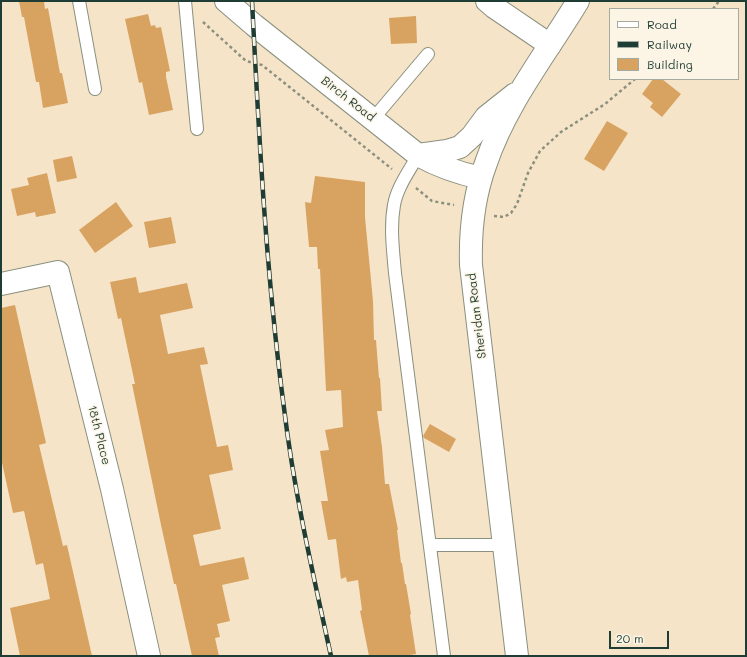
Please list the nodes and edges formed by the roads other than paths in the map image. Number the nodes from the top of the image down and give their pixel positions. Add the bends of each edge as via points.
1 (79, 1) edge
2 (184, 1) edge
3 (226, 1) edge
4 (487, 1) edge
5 (578, 1) edge
6 (550, 45) junction
7 (428, 54) dead end
8 (524, 87) junction
9 (95, 89) dead end
10 (373, 119) junction
11 (197, 129) dead end
12 (418, 155) junction
13 (481, 178) junction
14 (1, 284) edge
15 (430, 545) junction
16 (503, 545) junction
17 (149, 656) edge
18 (444, 656) edge
19 (516, 656) edge

1 - 9 lane
2 - 11 lane
3 - 10 street, Birch Road
4 - 6 street
5 - 6 street, Sheridan Road
6 - 8 street, Sheridan Road
7 - 10 lane
8 - 12 street via 486,117 472,136 460,146 447,151
8 - 13 street, Sheridan Road via 492,146
10 - 12 street, Birch Road
12 - 13 street, Birch Road via 453,172
12 - 15 lane via 400,186 394,204 392,230 395,273
13 - 16 street, Sheridan Road via 472,220 471,265
14 - 17 street, 18th Place via 58,272 112,489
15 - 16 lane
15 - 18 lane
16 - 19 street, Sheridan Road

